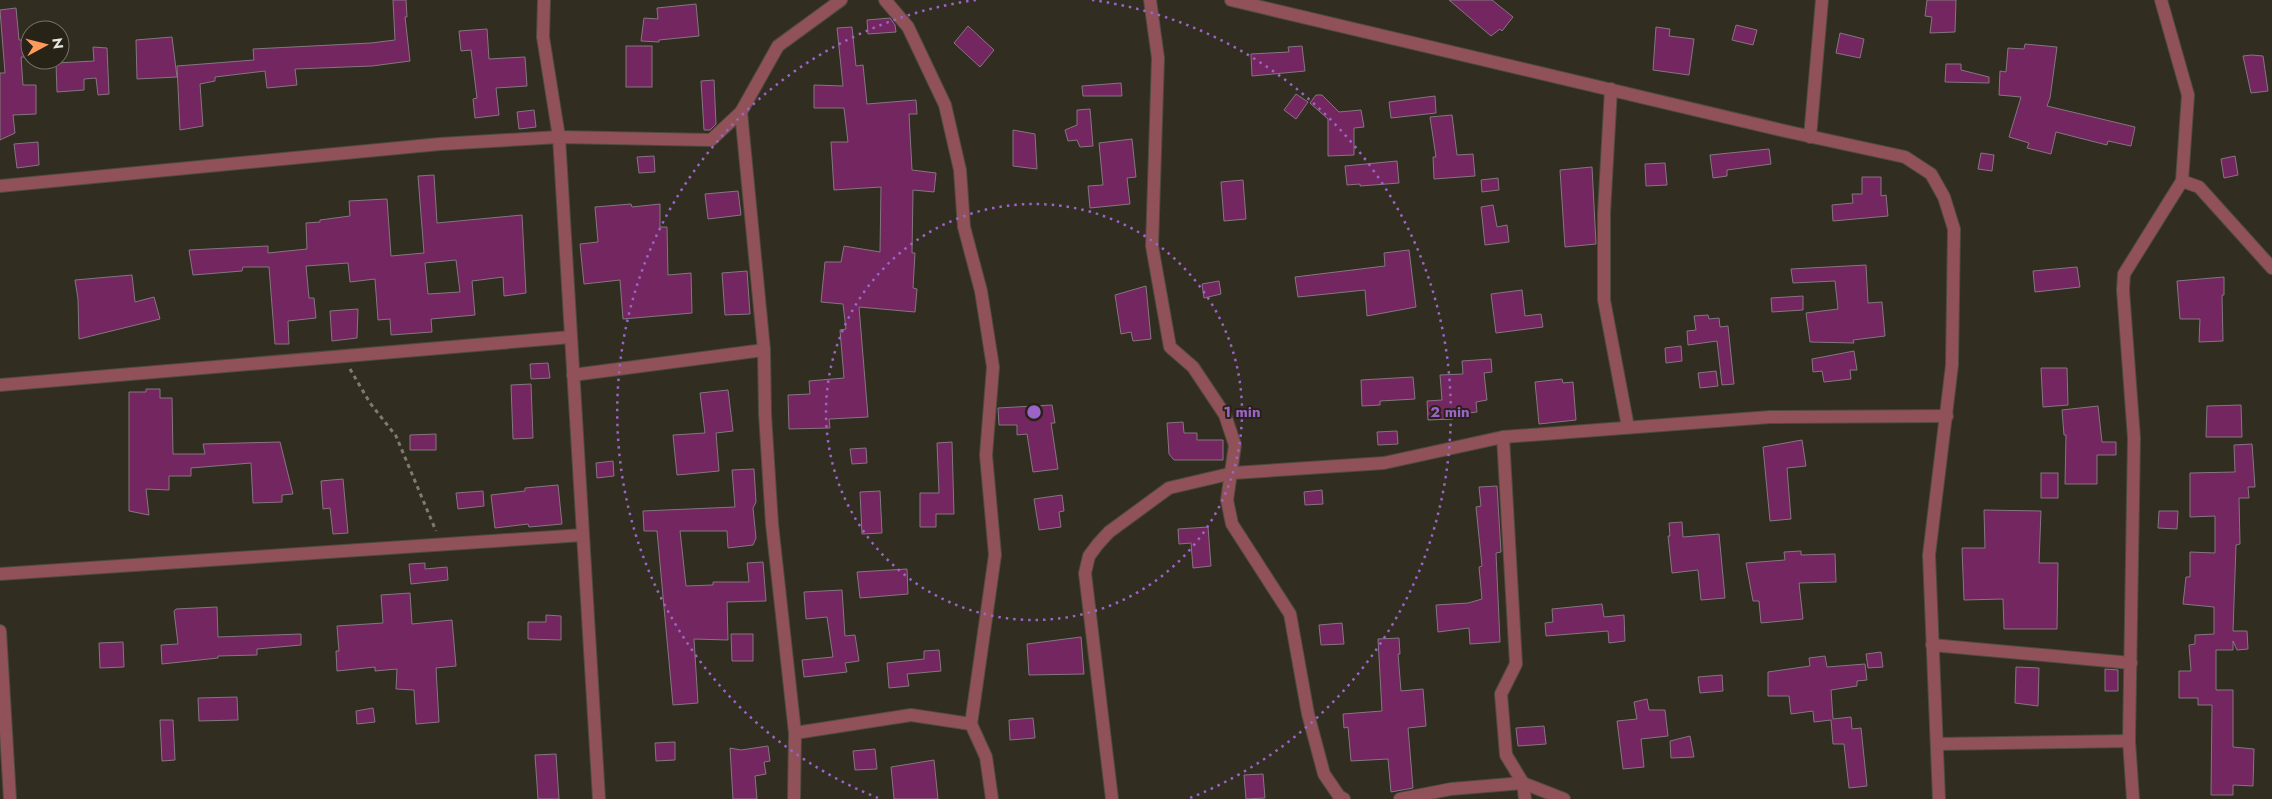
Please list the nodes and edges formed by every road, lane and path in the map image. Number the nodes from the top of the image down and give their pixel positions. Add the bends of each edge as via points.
1 (544, 0) edge
2 (841, 0) edge
3 (884, 0) edge
4 (1150, 0) edge
5 (1231, 0) edge
6 (1822, 0) edge
7 (2161, 0) edge
8 (1611, 89) junction
9 (741, 112) junction
10 (559, 137) junction
11 (1810, 137) junction
12 (2182, 181) junction
13 (0, 186) edge
14 (2272, 268) edge
15 (571, 337) junction
16 (764, 350) junction
17 (342, 356) junction
18 (573, 375) junction
19 (0, 385) edge
20 (1947, 416) junction
21 (1628, 427) junction
22 (1503, 437) junction
23 (1233, 473) junction
24 (583, 535) junction
25 (441, 544) junction
26 (0, 574) edge
27 (0, 631) edge
28 (1932, 645) junction
29 (2131, 663) junction
30 (971, 724) junction
31 (796, 733) junction
32 (2129, 741) junction
33 (1937, 744) junction
34 (1523, 783) junction
35 (10, 799) edge
36 (599, 799) edge
37 (794, 799) edge
38 (992, 799) edge
39 (1112, 799) edge
40 (1344, 799) edge
41 (1400, 799) edge
42 (1525, 799) edge
43 (1564, 799) edge
44 (1939, 799) edge
45 (2133, 799) edge

1 - 10 street via 543,37
2 - 9 street via 778,46
3 - 30 street via 908,27 944,105 960,170 964,227 981,291 993,367 986,455 995,555
4 - 23 street via 1158,58 1152,246 1168,338 1170,347 1193,367 1225,415 1236,445
5 - 8 street
6 - 11 street
7 - 12 street via 2188,95
8 - 11 street
8 - 21 street via 1604,213 1604,300
9 - 10 street via 711,140
9 - 16 street
10 - 13 street via 440,144
10 - 15 street
11 - 20 street via 1905,157 1931,174 1944,197 1954,229 1952,365
12 - 14 street via 2199,187
12 - 29 street via 2124,274 2134,438
15 - 17 street
15 - 18 street
16 - 18 street
16 - 31 street via 772,524
17 - 19 street
17 - 25 path via 370,403 396,436
18 - 24 street
20 - 21 street via 1770,417
20 - 28 street via 1929,555
21 - 22 street
22 - 23 street via 1384,463
22 - 34 street via 1516,664 1501,694 1506,755
23 - 39 street via 1169,488 1110,532 1089,556 1085,573 1086,592
23 - 40 street via 1227,500 1232,524 1290,614 1308,714 1324,774
24 - 25 street
24 - 36 street
25 - 26 street
27 - 35 street
28 - 29 street
28 - 33 street
29 - 32 street
30 - 31 street via 911,715
30 - 38 street via 986,757
31 - 37 street
32 - 33 street
32 - 45 street
33 - 44 street
34 - 41 street via 1451,788
34 - 42 street
34 - 43 street

